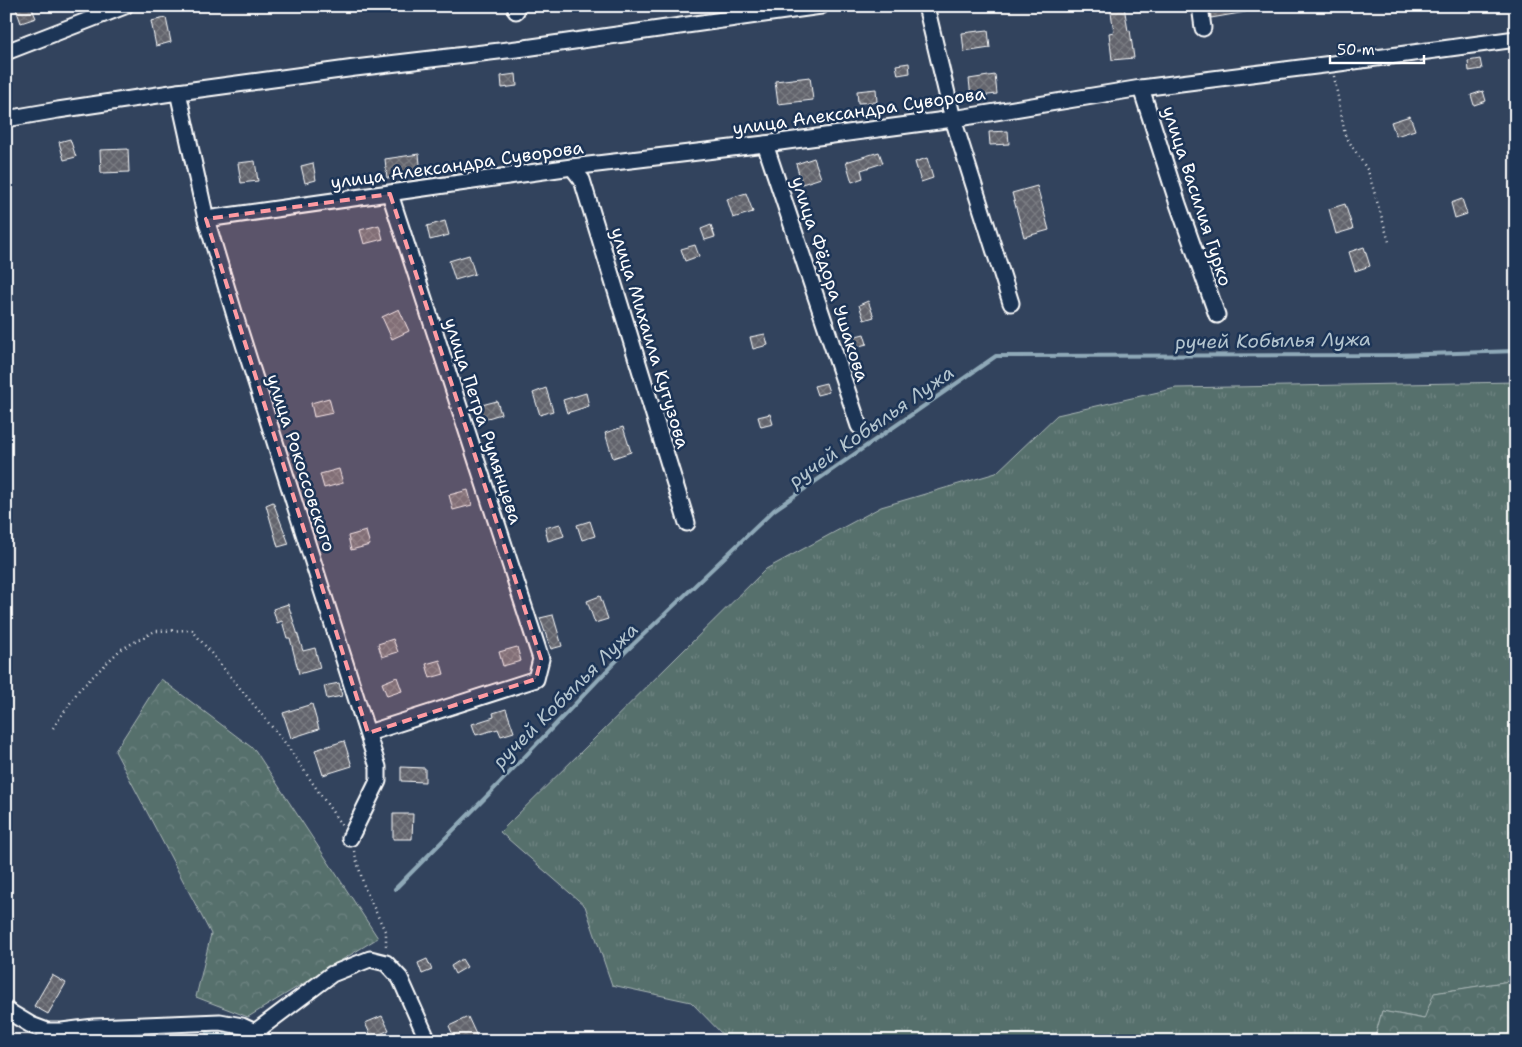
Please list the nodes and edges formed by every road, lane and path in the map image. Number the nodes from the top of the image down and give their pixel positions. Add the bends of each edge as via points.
1 (125, 6) edge
2 (821, 6) edge
3 (926, 6) edge
4 (1200, 6) edge
5 (1203, 28) dead end
6 (1516, 39) edge
7 (6, 52) edge
8 (1332, 64) junction
9 (1142, 88) junction
10 (178, 92) junction
11 (953, 119) junction
12 (6, 120) edge
13 (765, 144) junction
14 (572, 167) junction
15 (390, 194) junction
16 (206, 219) junction
17 (1389, 242) dead end
18 (1011, 303) dead end
19 (1217, 315) dead end
20 (859, 426) dead end
21 (688, 523) dead end
22 (53, 728) dead end
23 (368, 733) junction
24 (350, 838) junction
25 (386, 963) junction
26 (6, 1010) edge
27 (260, 1036) edge
28 (428, 1041) edge

1 - 7 street
2 - 10 street
3 - 11 street
4 - 5 street
6 - 8 street, улица Александра Суворова
8 - 9 street, улица Александра Суворова
8 - 17 path via 1344,135 1368,171
9 - 11 street, улица Александра Суворова
9 - 19 street, улица Василия Гурко
10 - 12 street
10 - 16 street, улица Рокоссовского
11 - 13 street, улица Александра Суворова
11 - 18 street
13 - 14 street, улица Александра Суворова
13 - 20 street, улица Фёдора Ушакова
14 - 15 street, улица Александра Суворова
14 - 21 street, улица Михаила Кутузова via 582,180
15 - 16 street, улица Александра Суворова
15 - 23 street, улица Петра Румянцева via 541,659 536,679
16 - 23 street, улица Рокоссовского
22 - 24 path via 79,690 120,650 154,631 192,630 286,744
23 - 24 street, улица Рокоссовского via 378,767 378,781
24 - 25 path via 365,889 386,933
25 - 27 street via 370,960 332,974
25 - 28 street via 400,978
26 - 27 street via 47,1032 220,1022 242,1026

